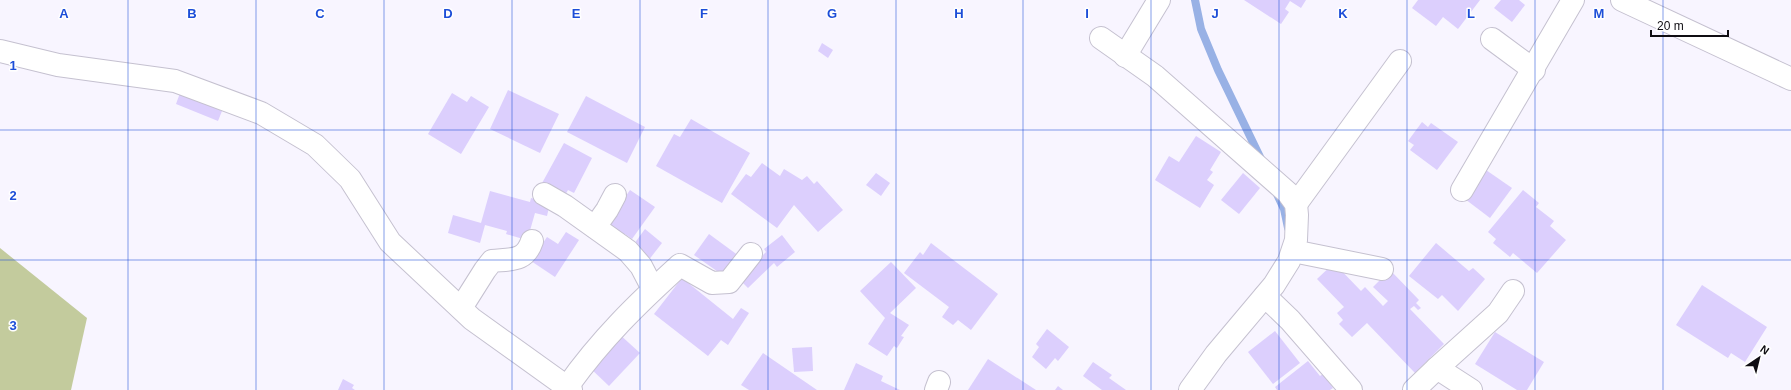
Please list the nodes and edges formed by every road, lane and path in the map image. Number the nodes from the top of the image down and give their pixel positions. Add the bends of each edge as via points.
1 (1159, 0) edge
2 (1573, 0) edge
3 (1622, 0) edge
4 (1101, 38) dead end
5 (1492, 39) dead end
6 (0, 51) edge
7 (1125, 56) junction
8 (1400, 61) dead end
9 (1534, 70) junction
10 (1791, 79) edge
11 (1462, 190) dead end
12 (544, 194) dead end
13 (614, 195) dead end
14 (1296, 204) junction
15 (595, 227) junction
16 (532, 241) dead end
17 (1293, 251) junction
18 (751, 254) dead end
19 (1382, 269) dead end
20 (653, 289) junction
21 (1513, 291) dead end
22 (1265, 296) junction
23 (461, 308) junction
24 (1437, 368) junction
25 (569, 389) edge
26 (1190, 390) edge
27 (1351, 390) edge
28 (1414, 390) edge
29 (1471, 390) edge

1 - 7 street
2 - 9 street
3 - 10 street
4 - 7 street
5 - 9 street
6 - 23 street via 58,65 175,81 261,113 315,145 350,179 390,242
7 - 14 street via 1155,76 1288,193
8 - 14 street
9 - 11 street
12 - 15 street
13 - 15 street
14 - 17 street via 1296,240
15 - 20 street via 628,251 641,266
16 - 23 street via 529,250 520,258 492,262 484,270
17 - 19 street
17 - 22 street
18 - 20 street via 729,282 712,283 680,265
20 - 25 street via 596,348
21 - 24 street via 1498,313
22 - 26 street via 1216,354
22 - 27 street via 1290,320
23 - 25 street via 472,319
24 - 28 street
24 - 29 street

